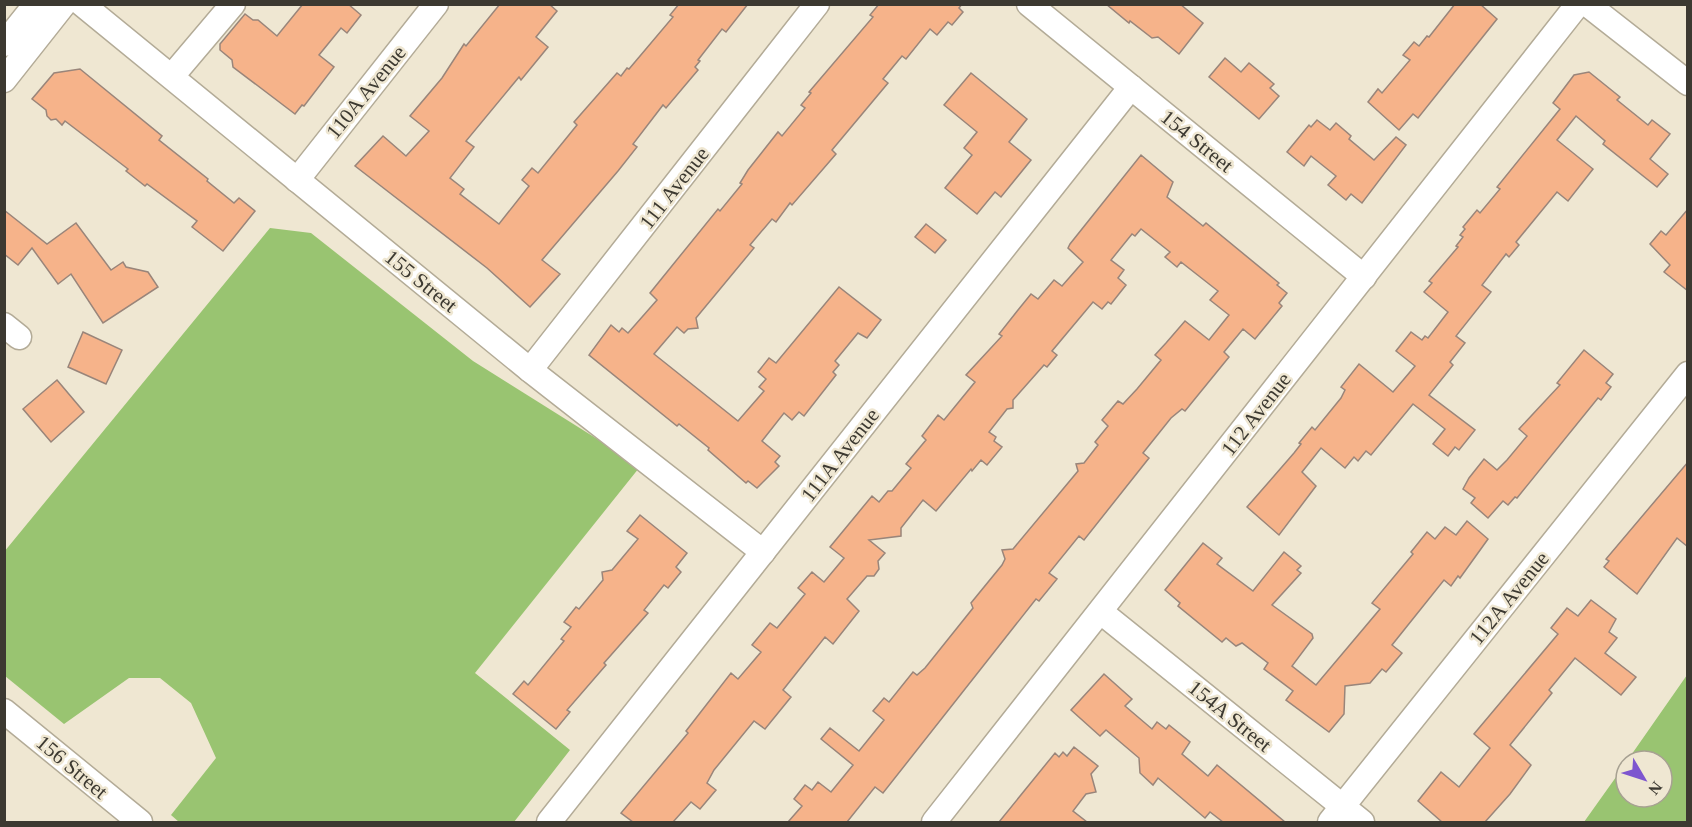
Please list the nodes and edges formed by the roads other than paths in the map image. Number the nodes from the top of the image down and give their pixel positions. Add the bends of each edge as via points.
1 (36, 4) edge
2 (64, 4) edge
3 (82, 4) edge
4 (233, 4) edge
5 (436, 4) edge
6 (817, 4) edge
7 (1029, 4) edge
8 (1578, 4) edge
9 (1587, 4) edge
10 (4, 44) edge
11 (172, 76) junction
12 (4, 80) edge
13 (1688, 83) edge
14 (1131, 87) junction
15 (297, 180) junction
16 (1364, 277) junction
17 (531, 370) junction
18 (1687, 375) edge
19 (763, 552) junction
20 (1101, 612) junction
21 (4, 711) edge
22 (1352, 819) edge
23 (140, 822) edge
24 (549, 822) edge
25 (934, 822) edge

1 - 10 street
2 - 12 street
3 - 11 street, 155 Street
4 - 11 street
5 - 15 street, 110A Avenue
6 - 17 street, 111 Avenue
7 - 14 street, 154 Street
8 - 16 street, 112 Avenue
9 - 13 street
11 - 15 street, 155 Street
14 - 16 street, 154 Street
14 - 19 street, 111A Avenue
15 - 17 street, 155 Street
16 - 20 street, 112 Avenue
17 - 19 street, 155 Street
18 - 22 street, 112A Avenue
19 - 24 street, 111A Avenue
20 - 22 street, 154A Street
20 - 25 street, 112 Avenue
21 - 23 street, 156 Street

